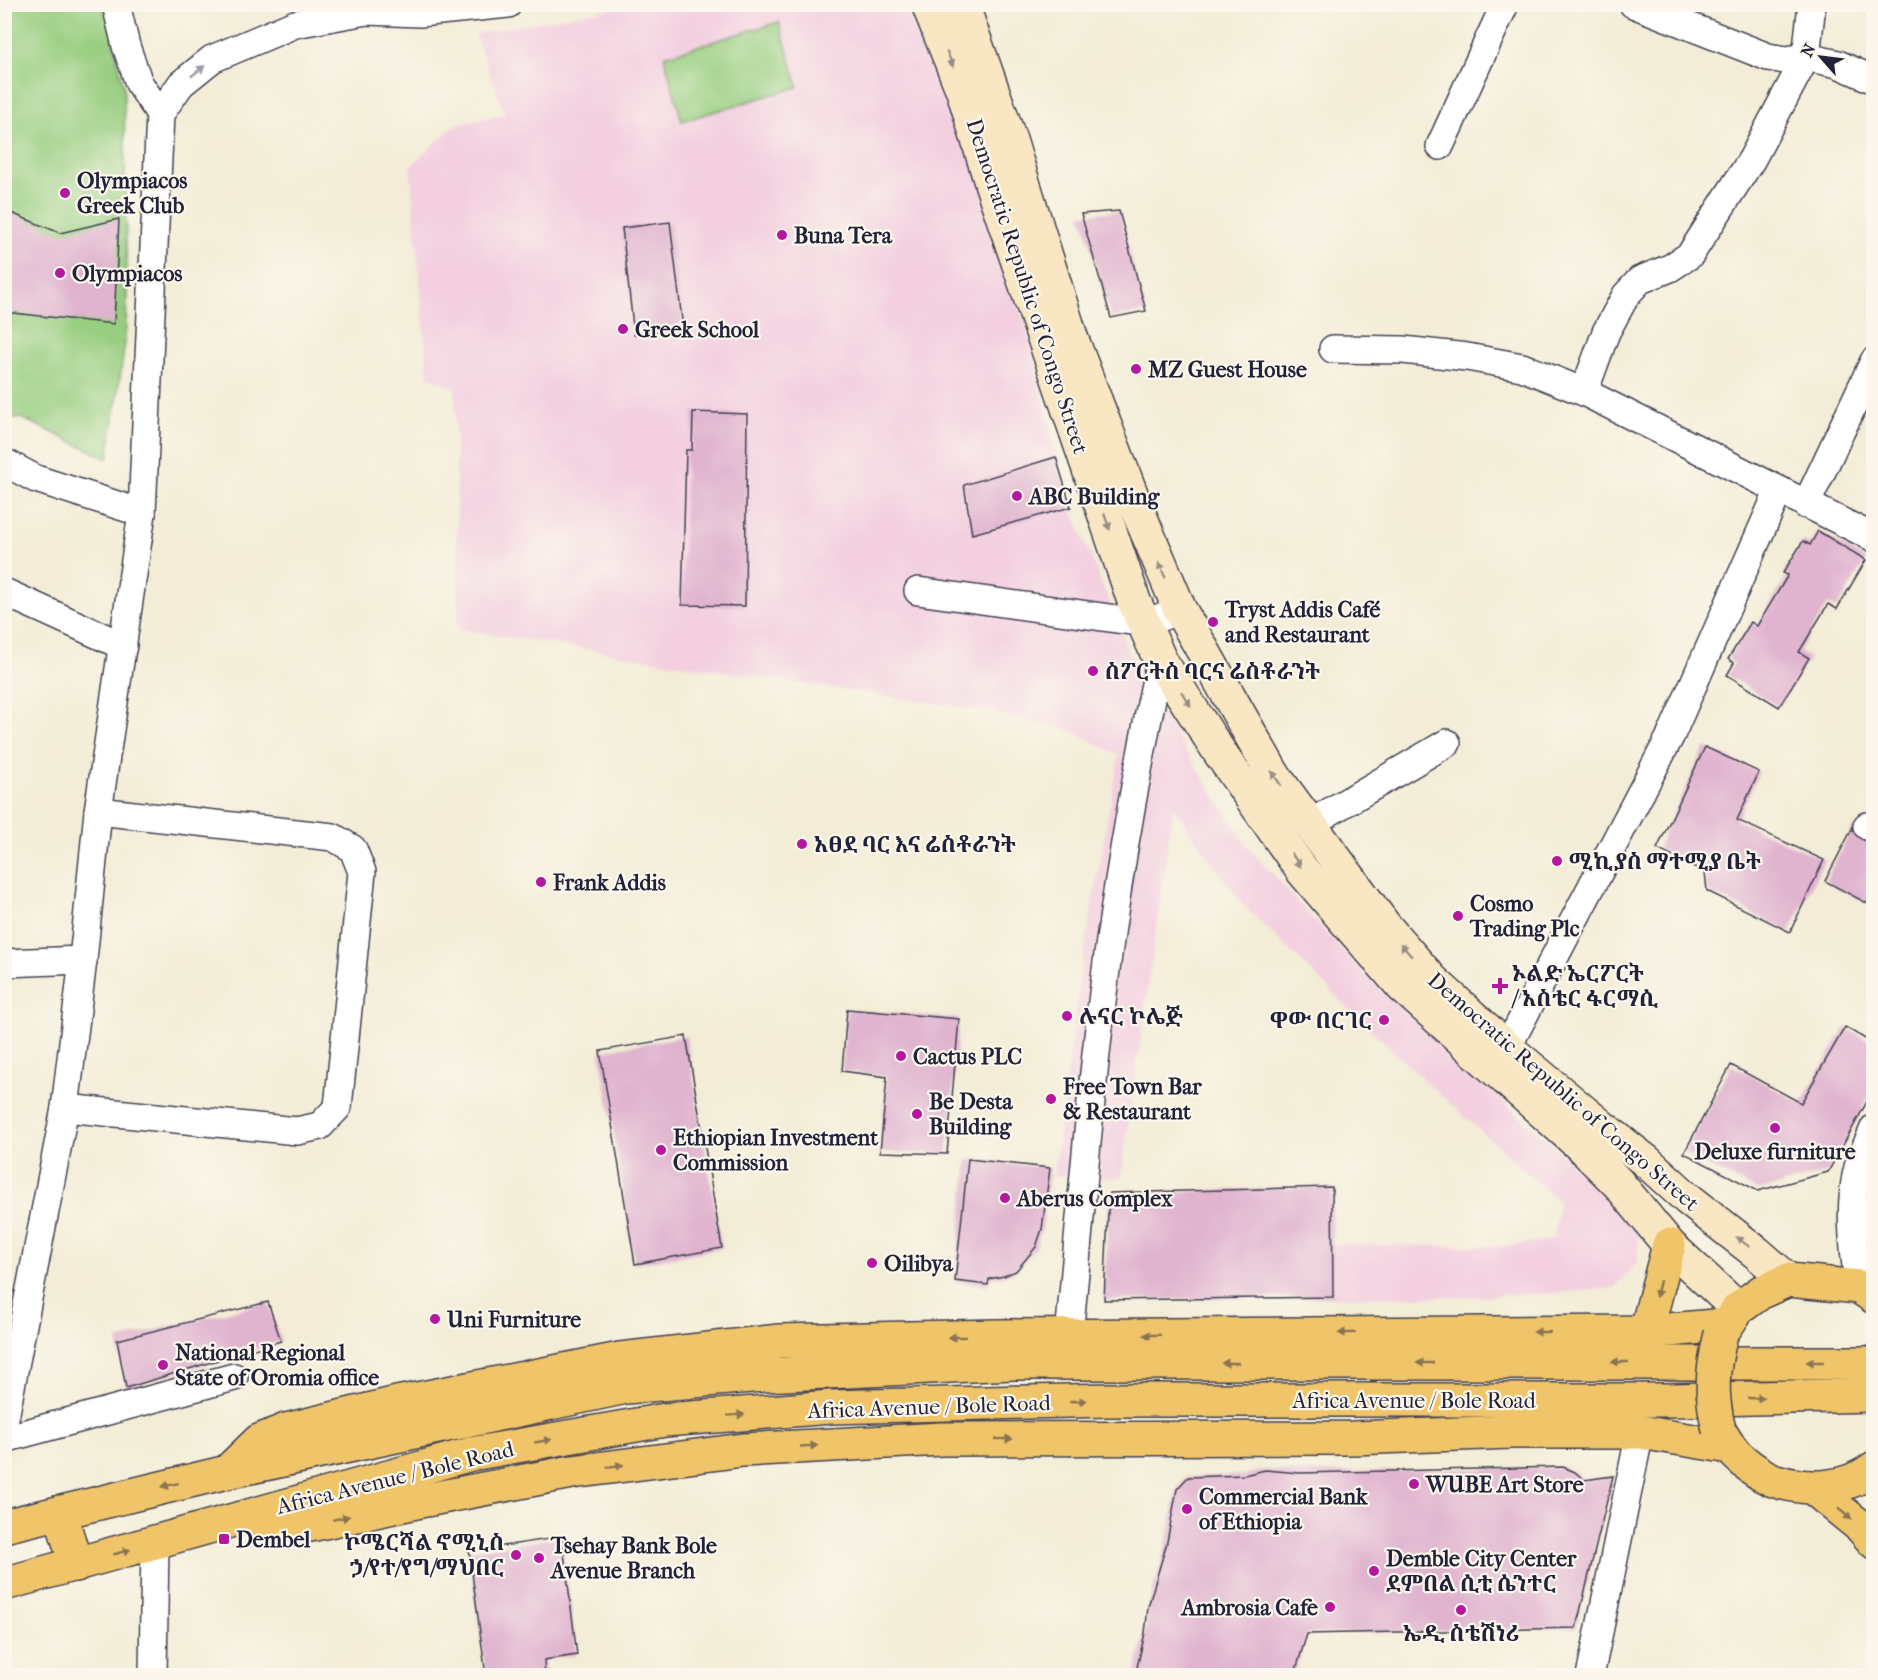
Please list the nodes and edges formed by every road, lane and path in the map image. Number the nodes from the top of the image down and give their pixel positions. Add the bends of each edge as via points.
1 (116, 4) edge
2 (508, 4) edge
3 (928, 4) edge
4 (962, 4) edge
5 (1504, 4) edge
6 (1633, 4) edge
7 (1812, 4) edge
8 (1806, 57) junction
9 (1874, 80) edge
10 (160, 114) junction
11 (1440, 146) dead end
12 (1333, 349) dead end
13 (1874, 361) edge
14 (1584, 392) junction
15 (4, 462) edge
16 (1779, 490) junction
17 (1806, 505) junction
18 (142, 513) junction
19 (1874, 538) edge
20 (918, 591) dead end
21 (4, 592) edge
22 (1180, 610) junction
23 (1145, 623) junction
24 (123, 646) junction
25 (1160, 660) junction
26 (1447, 743) dead end
27 (98, 812) junction
28 (1309, 824) junction
29 (83, 960) junction
30 (4, 963) edge
31 (1507, 1048) junction
32 (65, 1108) junction
33 (1874, 1128) edge
34 (1646, 1161) junction
35 (1618, 1184) junction
36 (1669, 1245) junction
37 (1788, 1280) junction
38 (1866, 1292) edge
39 (1728, 1323) junction
40 (1646, 1332) junction
41 (1068, 1336) junction
42 (1874, 1363) edge
43 (234, 1377) dead end
44 (1874, 1395) edge
45 (4, 1423) edge
46 (1641, 1432) junction
47 (4, 1439) edge
48 (1730, 1445) junction
49 (1874, 1468) edge
50 (227, 1472) junction
51 (1813, 1488) junction
52 (60, 1512) junction
53 (243, 1517) junction
54 (4, 1526) edge
55 (155, 1542) junction
56 (1874, 1542) edge
57 (76, 1565) junction
58 (4, 1584) edge
59 (153, 1676) edge
60 (1590, 1676) edge

1 - 10 street via 139,83
10 -> 2 street via 181,84 212,59 294,24 366,11 420,13
3 -> 23 main road, Democratic Republic of Congo Street via 963,91 1134,601
22 -> 4 main road, Democratic Republic of Congo Street via 1071,337 1010,140
5 - 11 street
6 - 8 street via 1768,57
7 - 8 street
8 - 9 street via 1838,64
8 - 14 street via 1752,159 1690,255 1640,280 1626,294 1606,332
10 - 18 street
12 - 14 street via 1403,350 1467,357 1522,367
13 - 17 street
14 - 16 street
15 - 18 street via 36,478
16 - 17 street
16 - 31 street via 1671,735
17 - 19 street
18 - 24 street
20 - 23 street
21 - 24 street
22 - 23 street
28 -> 22 main road, Democratic Republic of Congo Street via 1273,774
23 - 25 main road, Democratic Republic of Congo Street
24 - 27 street
25 -> 35 main road, Democratic Republic of Congo Street via 1302,870 1402,987 1581,1146
25 - 41 street via 1111,934
26 - 28 street
27 - 29 street
27 - 32 street via 333,837 353,849 362,872 338,1107 320,1126 297,1131
31 -> 28 main road, Democratic Republic of Congo Street via 1432,980 1384,925
29 - 30 street
29 - 32 street
31 - 34 main road, Democratic Republic of Congo Street
32 - 45 street
33 - 38 street via 1858,1166 1853,1199 1855,1265
34 - 35 main road
37 -> 34 main road, Democratic Republic of Congo Street
35 - 36 main road, Democratic Republic of Congo Street
36 - 39 main road, Democratic Republic of Congo Street
36 -> 40 main road
37 - 38 main road
37 - 39 main road via 1761,1292
39 - 40 main road
39 - 48 main road, bridge via 1713,1367 1712,1403
40 -> 41 main road
41 -> 50 main road via 779,1341 620,1359 397,1403 286,1430 259,1441
42 -> 50 main road, Africa Avenue / Bole Road via 1013,1363 763,1375 626,1388
43 - 47 street
53 -> 44 main road, Africa Avenue / Bole Road via 471,1454 665,1420 831,1407 1108,1400 1671,1400
46 - 48 main road
53 -> 46 main road via 279,1526 311,1525 572,1472 743,1450 942,1439 1353,1438
46 - 60 street
48 - 51 main road via 1774,1481
49 - 51 main road via 1841,1485
50 -> 52 main road, Africa Avenue / Bole Road
51 -> 56 main road
52 - 54 main road, Africa Avenue / Bole Road
52 - 57 main road
53 - 55 main road, Africa Avenue / Bole Road
57 -> 55 main road, Africa Avenue / Bole Road
55 - 59 street
57 - 58 main road, Africa Avenue / Bole Road

